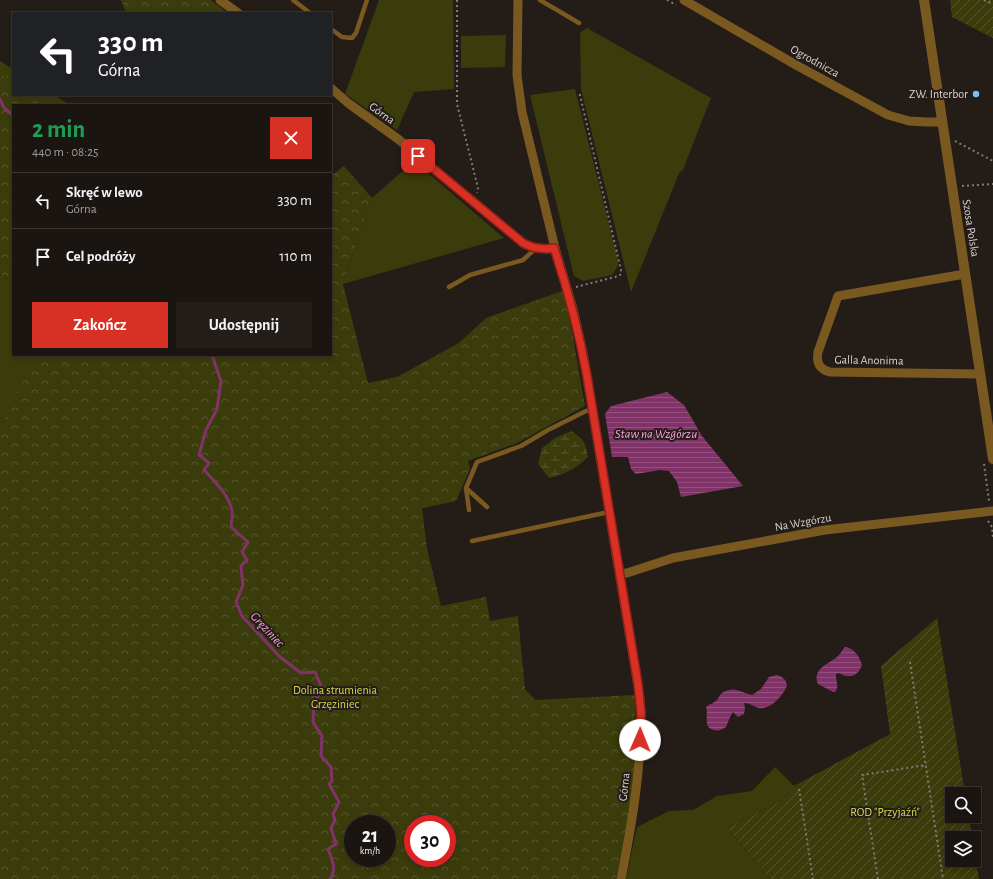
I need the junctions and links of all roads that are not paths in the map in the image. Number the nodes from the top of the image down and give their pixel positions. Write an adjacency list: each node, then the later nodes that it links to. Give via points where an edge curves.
1 (220, 0): 8 (street)
2 (293, 0): 9 (lane)
3 (367, 0): 11 (lane, via 356,34 352,38 342,37)
4 (518, 0): 15 (street, Górna, via 519,93)
5 (540, 0): 10 (lane)
6 (684, 0): 13 (street, Ogrodnicza, via 888,115 910,121)
7 (924, 0): 13 (street, Szosa Polska)
8 (237, 12)
9 (309, 12)
10 (579, 23)
11 (332, 30)
12 (332, 89): 14 (street, Górna, via 398,139 523,243)
13 (942, 122): 16 (street, Szosa Polska)
14 (535, 248): 15 (street, Górna); 17 (lane, via 523,260 470,275)
15 (554, 248): 19 (street, Górna, via 583,353)
16 (965, 274): 18 (street, Szosa Polska); 18 (street, Galla Anonima, via 838,296 817,357 821,368 830,372)
17 (449, 287)
18 (979, 374): 20 (street, Szosa Polska)
19 (592, 410): 21 (lane, via 548,430 521,446 477,462); 25 (street, Górna)
20 (993, 460)
21 (466, 488): 22 (lane); 23 (lane)
22 (487, 507)
23 (469, 510)
24 (993, 511): 27 (street, Na Wzgórzu, via 825,530 673,558)
25 (609, 512): 26 (lane); 27 (street, Górna)
26 (472, 541)
27 (620, 574): 28 (street, Górna, via 641,713 636,796)
28 (621, 879)

